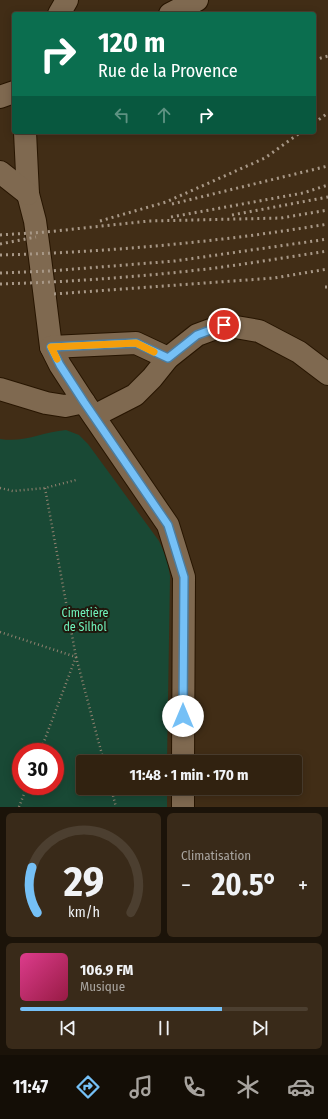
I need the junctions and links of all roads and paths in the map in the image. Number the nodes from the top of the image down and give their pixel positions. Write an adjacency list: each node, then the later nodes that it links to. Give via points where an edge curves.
1 (67, 0): 3 (street)
2 (197, 0): 4 (street)
3 (60, 12)
4 (174, 12)
5 (12, 93): 6 (street)
6 (0, 96)
7 (25, 134): 9 (street)
8 (0, 172): 9 (street)
9 (28, 194): 10 (street, via 35,221)
10 (51, 347): 11 (street, via 136,343); 14 (street)
11 (168, 358): 12 (street, via 197,335 224,325 259,331 299,352); 14 (street, via 134,395)
12 (328, 374)
13 (0, 389): 14 (street, via 46,402)
14 (89, 409): 22 (street, via 168,525 184,577)
15 (76, 480): 17 (path)
16 (0, 488): 17 (path, via 13,491)
17 (45, 488): 19 (path)
18 (0, 632): 19 (path)
19 (76, 657): 20 (path); 21 (path)
20 (43, 743)
21 (102, 755)
22 (183, 755)
23 (24, 795): 26 (path)
24 (113, 795): 27 (path)
25 (183, 795): 28 (street)
26 (19, 807)
27 (116, 807)
28 (183, 807)

